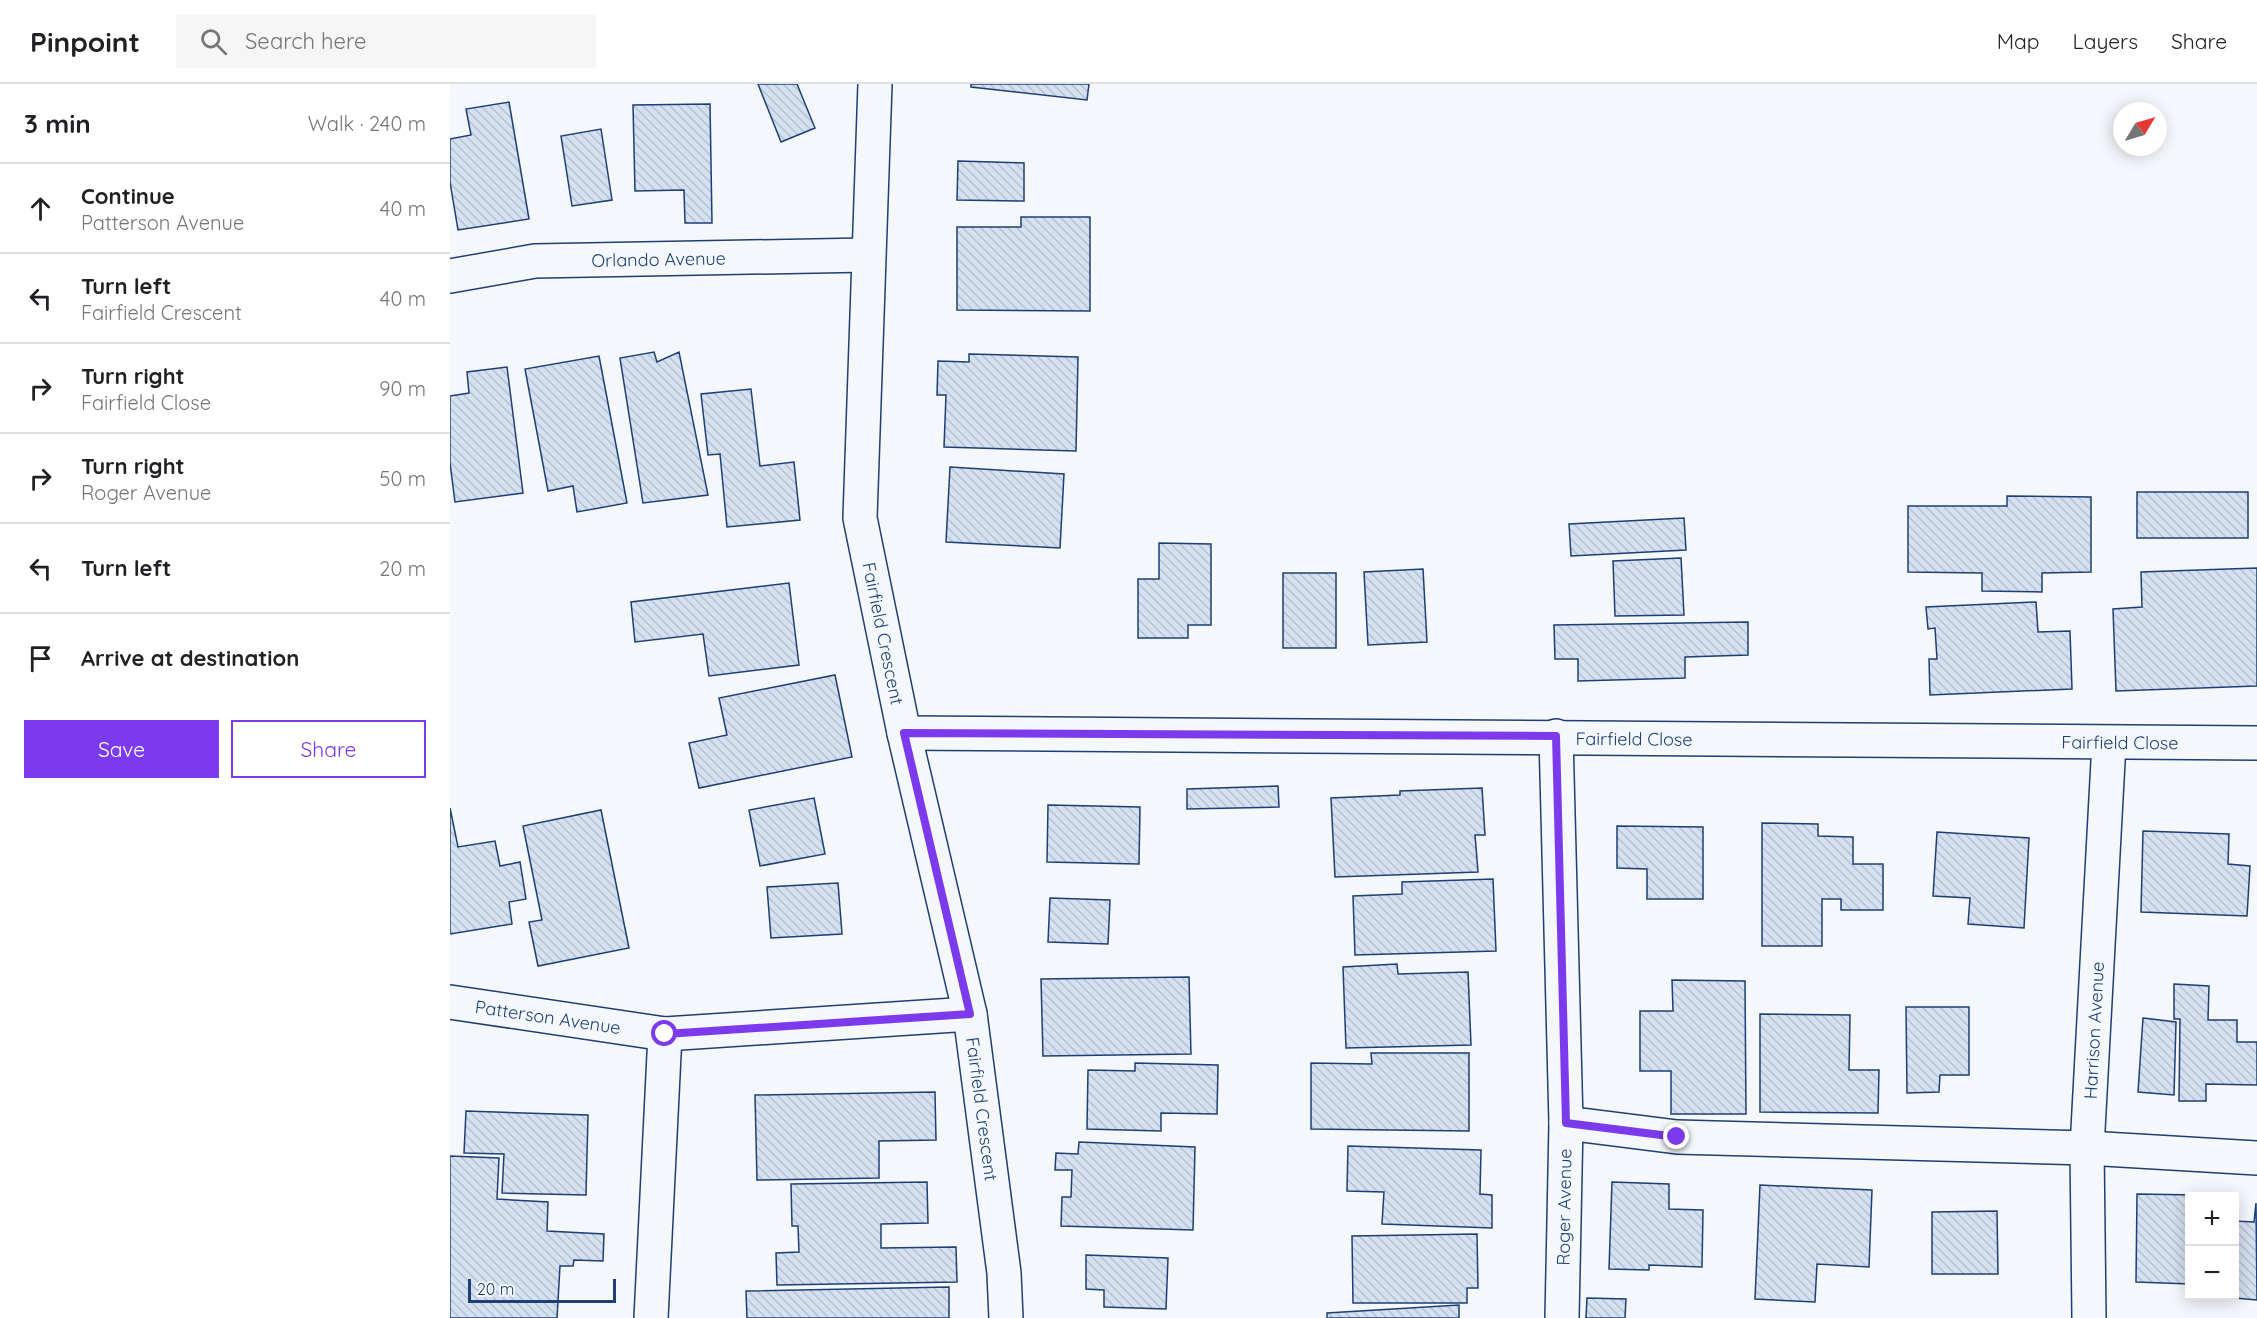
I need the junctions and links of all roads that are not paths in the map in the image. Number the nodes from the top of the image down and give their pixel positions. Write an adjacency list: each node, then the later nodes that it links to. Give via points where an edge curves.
1 (875, 84): 2 (street, Fairfield Crescent)
2 (867, 255): 3 (street, Orlando Avenue, via 535,261); 4 (street, Fairfield Crescent, via 860,518)
3 (450, 276)
4 (904, 733): 5 (street, Fairfield Close); 9 (street, Fairfield Crescent)
5 (1556, 736): 6 (street, Fairfield Close); 11 (street, Roger Avenue)
6 (2109, 743): 7 (street, Fairfield Close); 12 (street, Harrison Avenue)
7 (2257, 743)
8 (450, 1002): 10 (street, Patterson Avenue)
9 (970, 1014): 10 (street, Patterson Avenue); 15 (street, Fairfield Crescent, via 1004,1273)
10 (665, 1034): 14 (street)
11 (1566, 1123): 12 (street, via 1677,1137); 16 (street, Roger Avenue)
12 (2087, 1148): 13 (street); 17 (street, Harrison Avenue)
13 (2257, 1158)
14 (651, 1318)
15 (1006, 1318)
16 (1562, 1318)
17 (2089, 1318)

